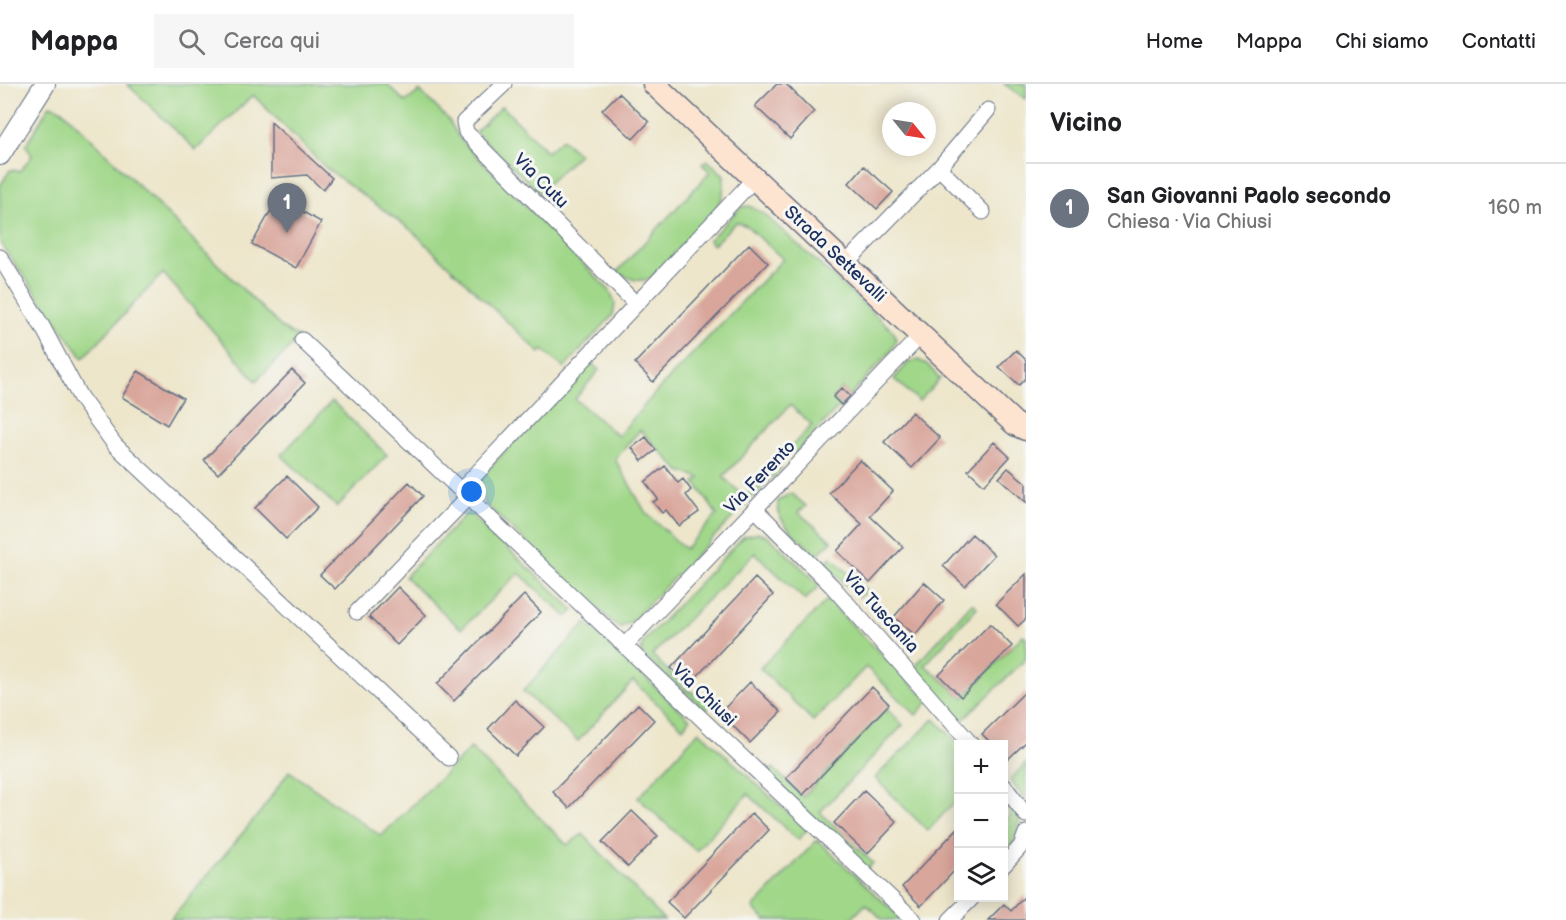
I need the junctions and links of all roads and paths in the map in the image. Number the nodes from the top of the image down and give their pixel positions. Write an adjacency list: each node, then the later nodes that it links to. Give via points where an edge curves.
1 (29, 84): 6 (street)
2 (45, 84): 6 (street)
3 (504, 84): 13 (street, Via Cutu, via 464,122 466,132)
4 (654, 84): 9 (main road, Strada Settevalli)
5 (988, 110): 8 (street)
6 (15, 129): 7 (street)
7 (0, 155)
8 (939, 168): 10 (street); 12 (street)
9 (754, 179): 12 (main road, Strada Settevalli); 13 (street)
10 (983, 212)
11 (0, 257): 22 (street, via 80,397 115,445)
12 (844, 264): 14 (main road, Strada Settevalli)
13 (635, 303): 17 (street)
14 (921, 335): 16 (main road, Strada Settevalli); 18 (street, Via Ferento)
15 (302, 340): 17 (street, Via Chiusi)
16 (1022, 431)
17 (465, 493): 19 (street); 20 (street, Via Chiusi)
18 (756, 510): 20 (street, Via Ferento); 21 (street, Via Tuscania, via 832,586)
19 (357, 612)
20 (625, 645): 28 (street, Via Chiusi)
21 (967, 740)
22 (449, 758)
23 (1008, 791): 24 (street)
24 (1026, 815)
25 (1026, 833): 26 (street)
26 (1008, 861)
27 (967, 902): 29 (street)
28 (914, 920)
29 (950, 920)

